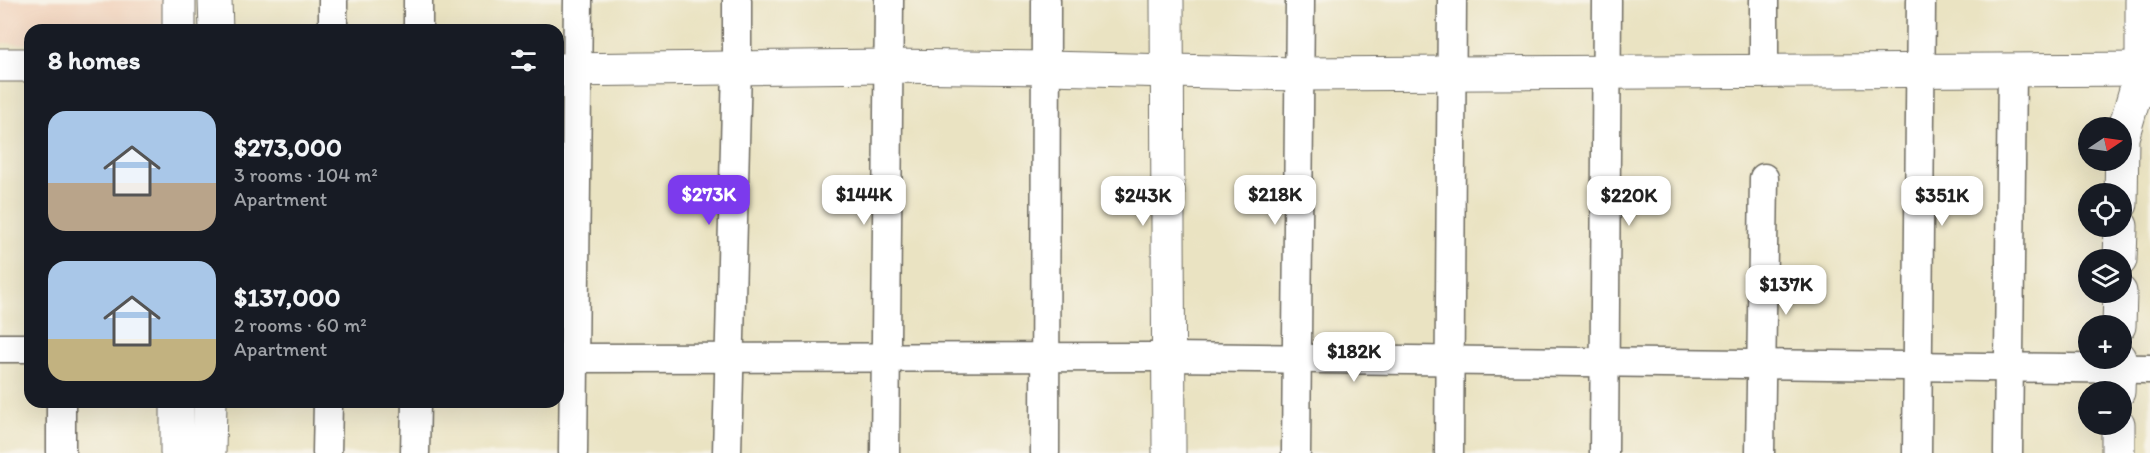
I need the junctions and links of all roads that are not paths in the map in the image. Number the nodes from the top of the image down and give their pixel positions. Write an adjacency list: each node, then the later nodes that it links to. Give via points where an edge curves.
1 (179, 0): 16 (street)
2 (215, 0): 17 (street)
3 (333, 0): 18 (street)
4 (418, 0): 19 (street)
5 (578, 0): 26 (street)
6 (736, 0): 23 (street)
7 (889, 0): 22 (street)
8 (1046, 0): 24 (street)
9 (1167, 0): 27 (street)
10 (1300, 0): 33 (street)
11 (1452, 0): 31 (street)
12 (1607, 0): 32 (street)
13 (1764, 0): 30 (street)
14 (1921, 0): 28 (street)
15 (2142, 0): 25 (street)
16 (179, 24)
17 (216, 24)
18 (333, 24)
19 (418, 24)
20 (0, 65): 21 (street)
21 (24, 65)
22 (888, 66): 23 (street); 24 (street); 42 (street)
23 (737, 67): 26 (street); 41 (street)
24 (1046, 68): 27 (street); 43 (street)
25 (2146, 69): 29 (street); 34 (street); 36 (street, via 2122,138)
26 (568, 70): 40 (street)
27 (1169, 70): 33 (street); 39 (street)
28 (1920, 70): 29 (street); 30 (street); 48 (street)
29 (2012, 70): 49 (street)
30 (1764, 71): 32 (street)
31 (1451, 72): 32 (street); 33 (street); 45 (street)
32 (1606, 72): 46 (street)
33 (1299, 74): 44 (street)
34 (2150, 115)
35 (1764, 178): 47 (street)
36 (2121, 183)
37 (0, 348): 38 (street)
38 (24, 348)
39 (1168, 357): 43 (street); 44 (street); 66 (street)
40 (566, 358): 41 (street); 62 (street)
41 (729, 358): 42 (street); 63 (street)
42 (886, 358): 43 (street); 64 (street)
43 (1045, 358): 65 (street)
44 (1297, 359): 45 (street); 67 (street)
45 (1449, 360): 46 (street); 68 (street)
46 (1604, 362): 47 (street); 69 (street)
47 (1761, 364): 48 (street); 70 (street)
48 (1918, 366): 49 (street); 71 (street)
49 (2009, 368): 50 (street); 72 (street)
50 (2126, 372)
51 (61, 408): 57 (street)
52 (177, 408): 58 (street)
53 (210, 408): 59 (street)
54 (328, 408): 60 (street)
55 (416, 408): 61 (street)
56 (2118, 435): 73 (street)
57 (61, 453)
58 (177, 453)
59 (209, 453)
60 (327, 453)
61 (415, 453)
62 (573, 453)
63 (727, 453)
64 (885, 453)
65 (1045, 453)
66 (1169, 453)
67 (1296, 453)
68 (1449, 453)
69 (1604, 453)
70 (1760, 453)
71 (1917, 453)
72 (2008, 453)
73 (2118, 453)

